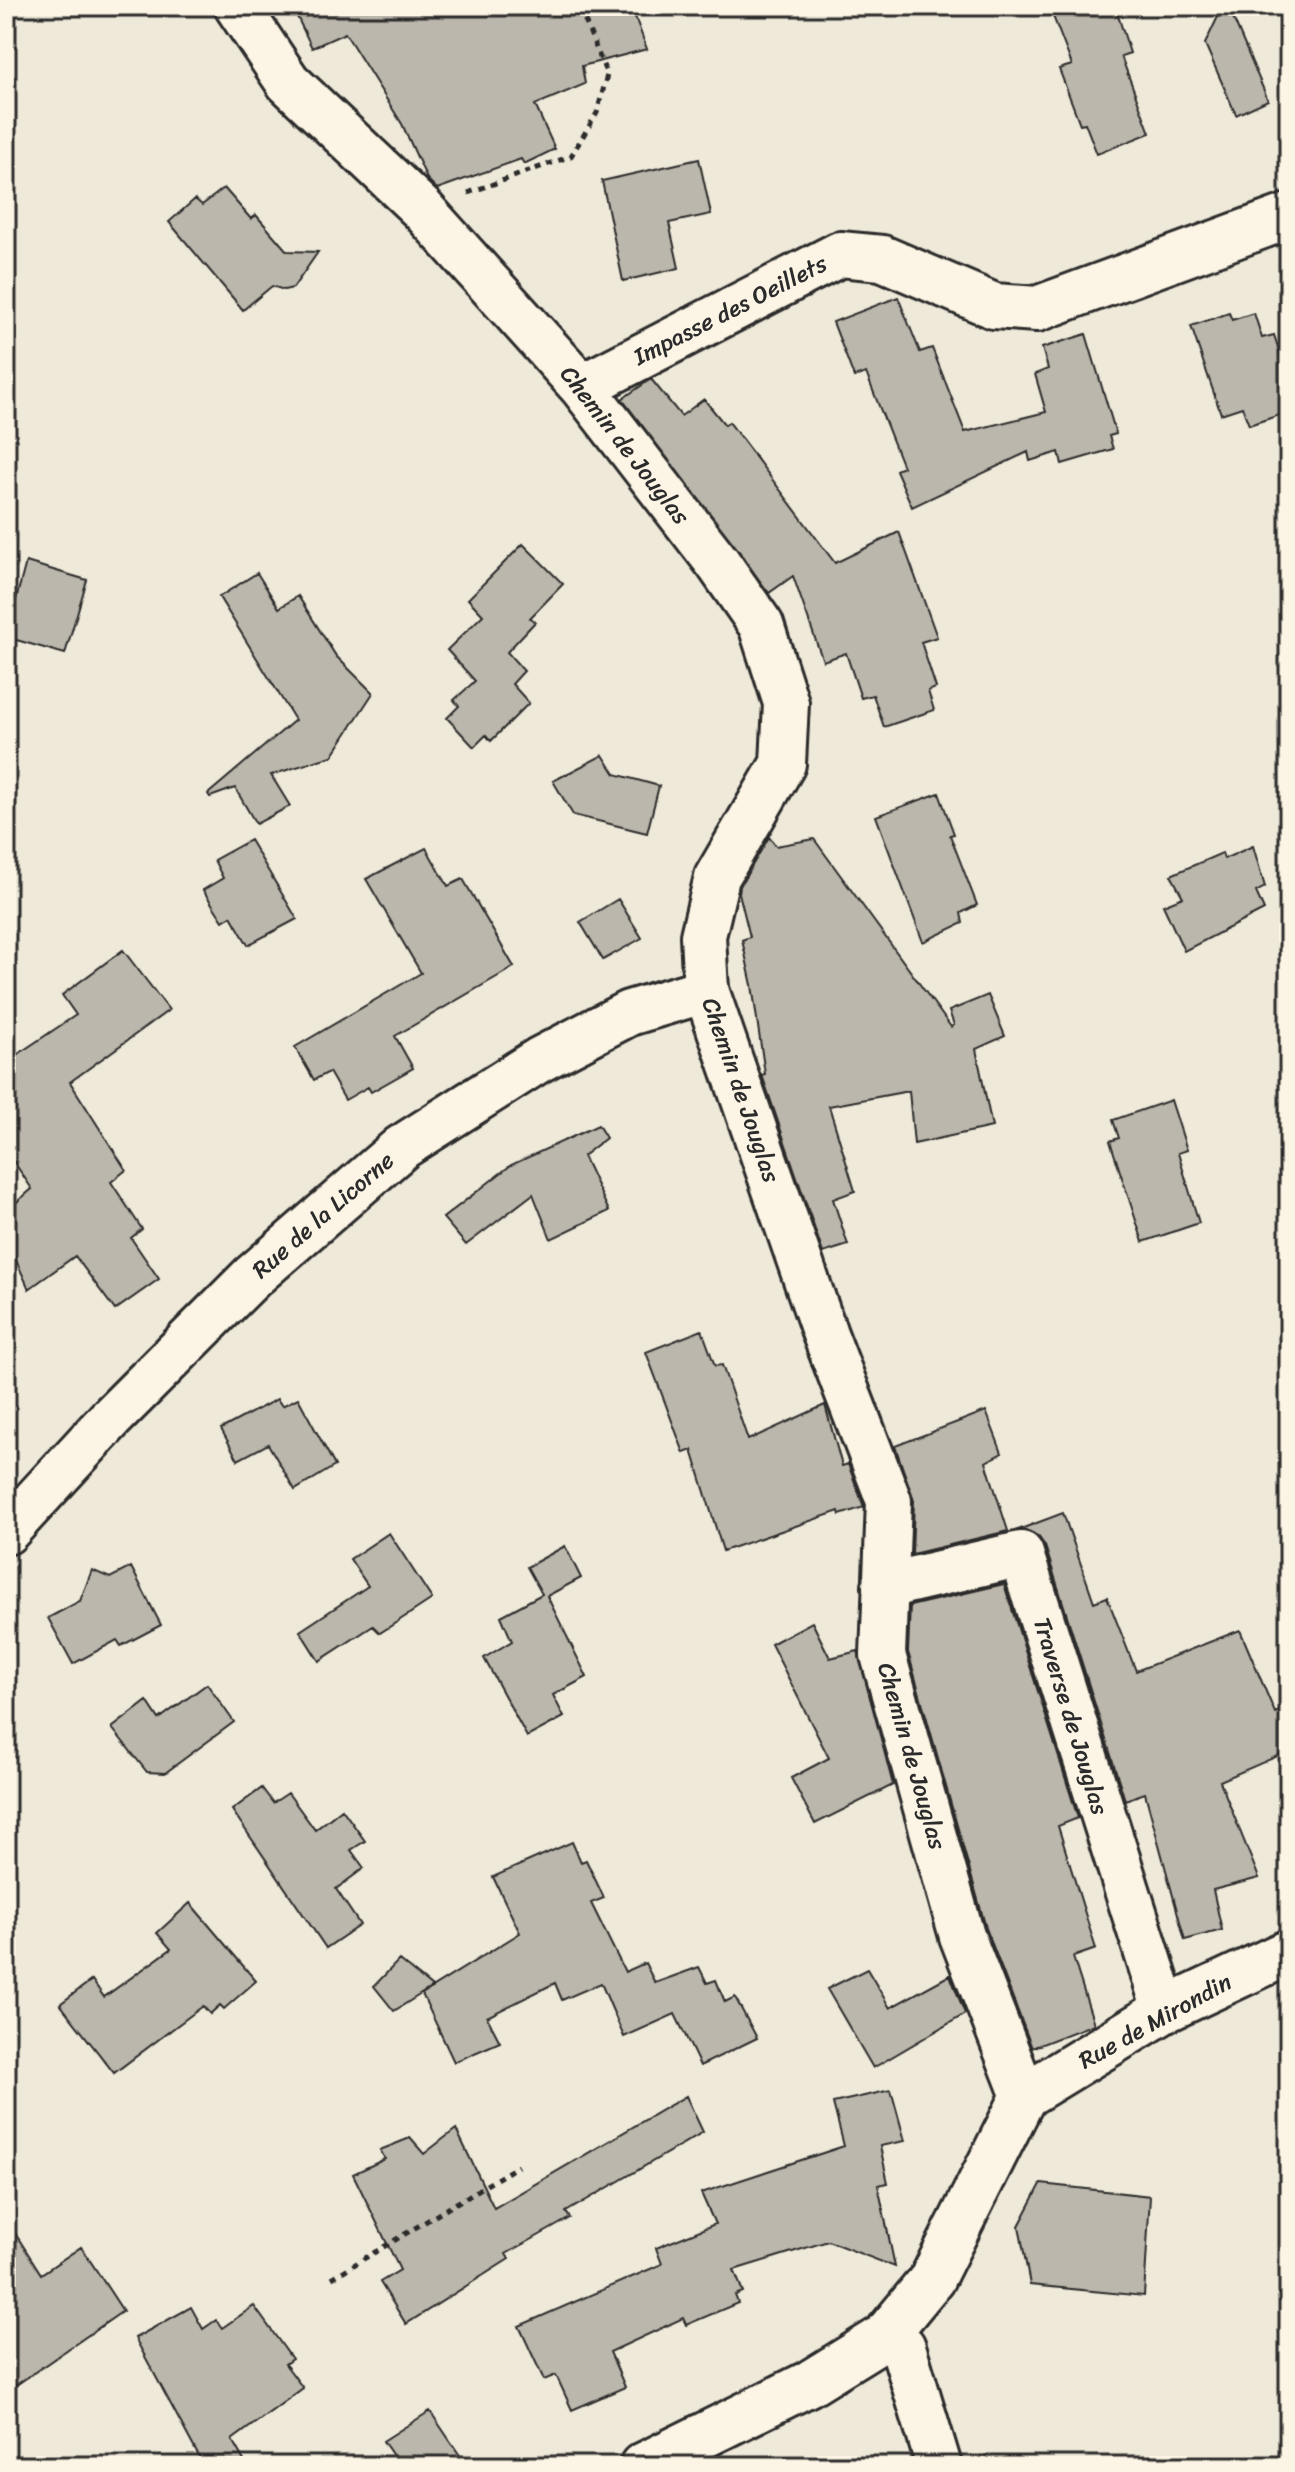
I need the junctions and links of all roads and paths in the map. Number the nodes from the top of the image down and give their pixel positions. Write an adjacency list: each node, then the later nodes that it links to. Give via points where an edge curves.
1 (237, 6): 3 (street, Chemin de Jouglas, via 288,82)
2 (579, 6): 3 (path, via 607,75 597,113 571,156)
3 (422, 209): 5 (street, Chemin de Jouglas)
4 (1289, 216): 5 (street, Impasse des Oeillets, via 1037,309 994,306 882,258 840,254)
5 (582, 387): 6 (street, Chemin de Jouglas, via 761,625 786,703 783,764 717,877 703,936)
6 (706, 990): 7 (street, Rue de la Licorne, via 629,1013 539,1060 402,1147 252,1277); 8 (street, Chemin de Jouglas, via 889,1501)
7 (6, 1532)
8 (885, 1586): 10 (street, Traverse de Jouglas, via 1021,1554); 11 (street, Chemin de Jouglas, via 883,1655 962,1936)
9 (1289, 1952): 10 (street, Rue de Mirondin)
10 (1165, 2010): 11 (street, Rue de Mirondin)
11 (1024, 2096): 14 (street, via 932,2279)
12 (518, 2166): 13 (path)
13 (332, 2278)
14 (884, 2337): 15 (street, via 808,2384); 16 (street, via 903,2347)
15 (642, 2466)
16 (939, 2466)

